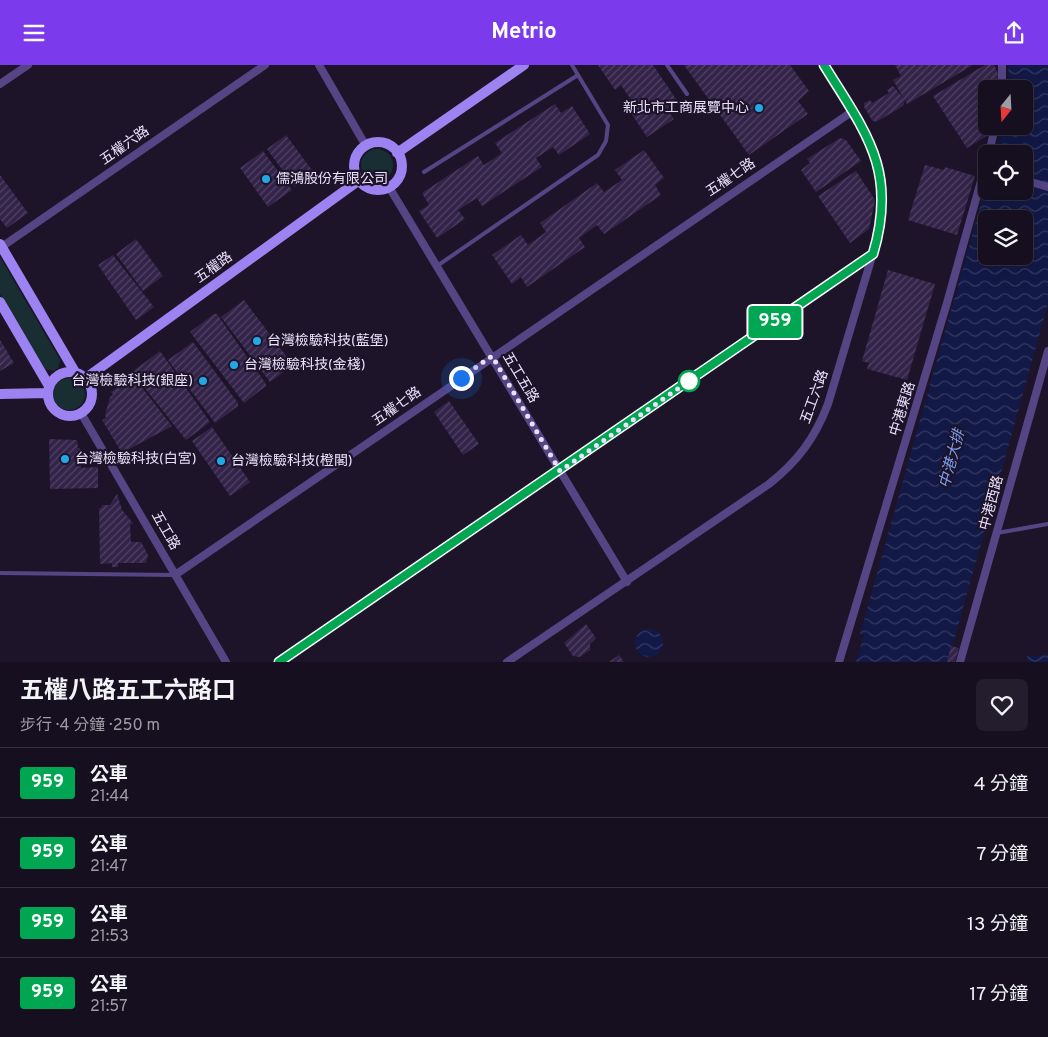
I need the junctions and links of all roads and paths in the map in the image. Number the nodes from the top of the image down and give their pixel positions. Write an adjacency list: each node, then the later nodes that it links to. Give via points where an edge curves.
1 (28, 65): 11 (street)
2 (265, 65): 22 (street, 五權六路)
3 (319, 65): 14 (street)
4 (524, 65): 15 (street)
5 (572, 65): 9 (lane)
6 (667, 65): 12 (lane)
7 (824, 65): 13 (street, 五工六路)
8 (1002, 65): 10 (street)
9 (578, 75): 16 (lane); 24 (lane, via 608,125 606,141 598,155)
10 (1002, 80)
11 (0, 84)
12 (687, 94)
13 (853, 111): 23 (street, 五工六路, via 873,149 883,191); 27 (street, 五權七路)
14 (366, 145): 15 (street, via 386,144); 17 (street, via 354,161)
15 (397, 153): 19 (street, via 401,172)
16 (424, 171)
17 (358, 181): 19 (street, via 369,188); 29 (street, 五權路)
18 (1033, 183): 20 (street)
19 (389, 187): 24 (street, 五工五路)
20 (1048, 187)
21 (978, 195): 42 (street, 中港東路)
22 (1, 246): 28 (street)
23 (873, 254): 33 (street); 38 (street, 五工六路, via 828,404 806,449 769,484)
24 (437, 266): 27 (street, 五工五路)
25 (0, 302): 30 (street)
26 (1048, 351): 35 (street, 中港西路)
27 (492, 356): 33 (street, 五工五路); 37 (street, 五權七路)
28 (75, 372): 29 (street); 30 (street, via 62,373)
29 (86, 378): 32 (street, via 92,388 92,400)
30 (48, 389): 31 (street); 32 (street, via 50,404 58,413 70,416)
31 (0, 394)
32 (81, 413): 37 (street, 五工路)
33 (560, 471): 38 (street, 五工五路); 40 (street)
34 (1048, 524): 35 (lane)
35 (997, 533): 43 (street, 中港西路)
36 (0, 573): 37 (lane)
37 (175, 575): 39 (street, 五工路)
38 (626, 582): 41 (street, 五工六路)
39 (226, 662)
40 (279, 662)
41 (507, 662)
42 (839, 662)
43 (960, 662)

